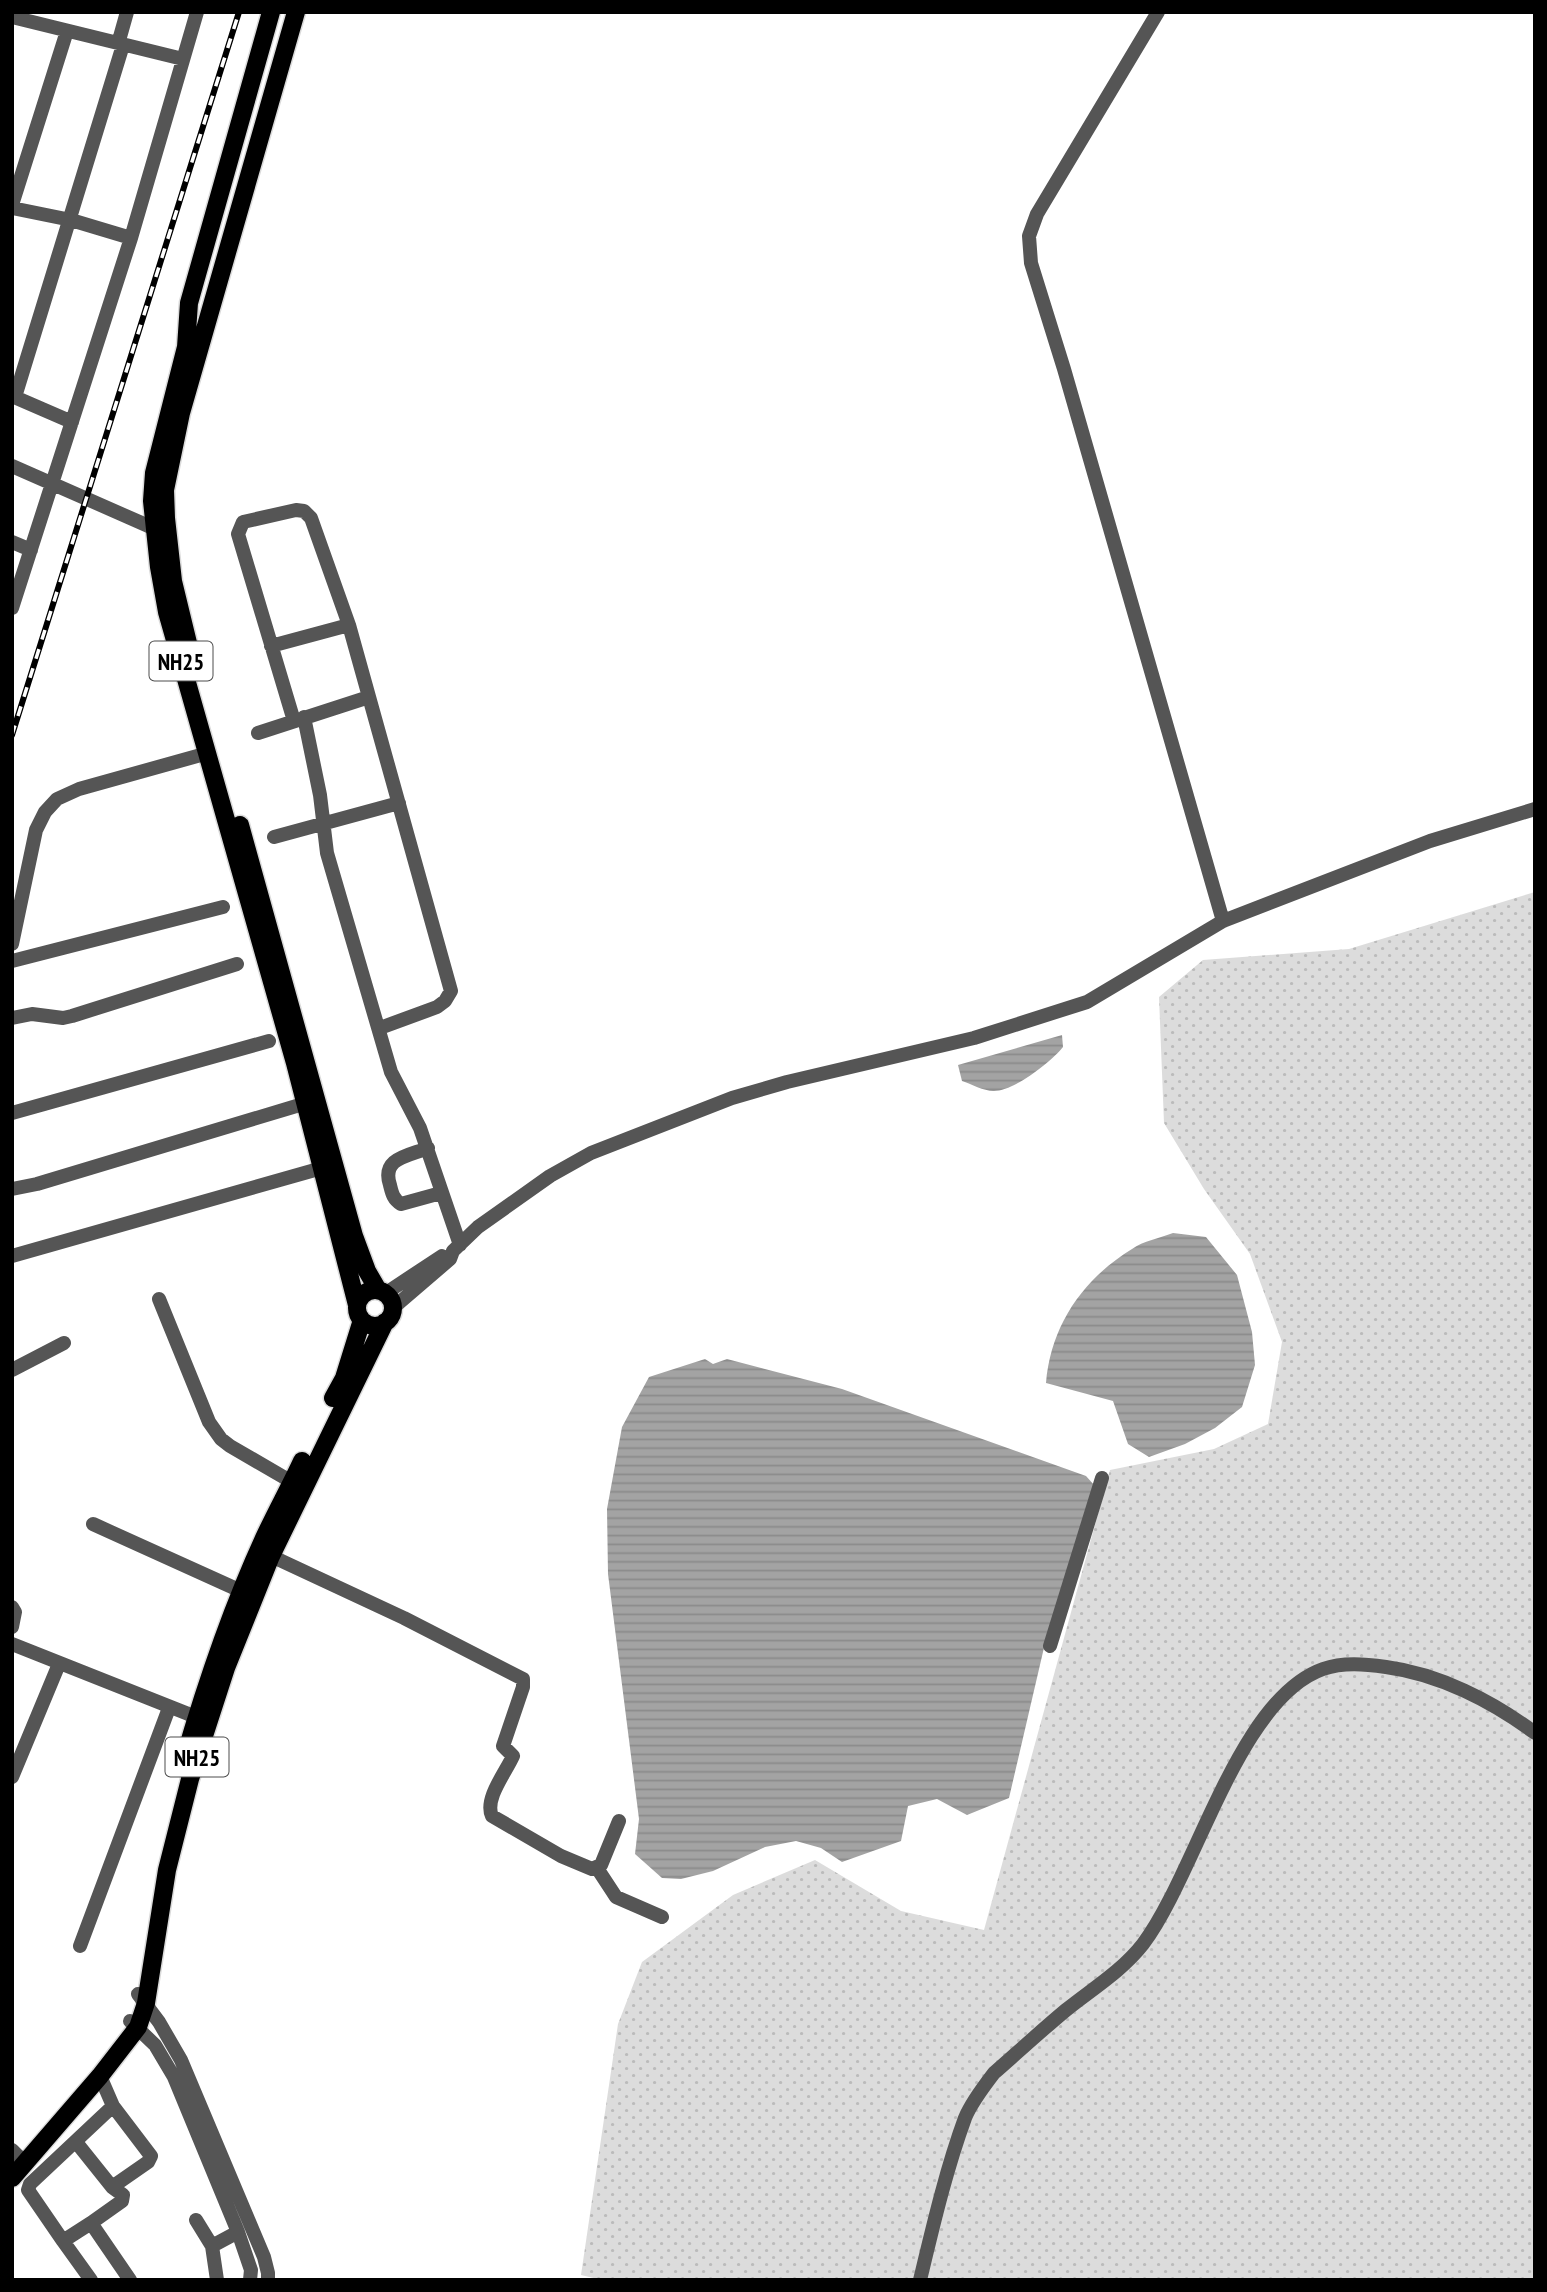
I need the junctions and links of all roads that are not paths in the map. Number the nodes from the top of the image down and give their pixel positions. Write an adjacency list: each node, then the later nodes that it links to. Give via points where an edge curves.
1 (127, 12): 11 (street)
2 (197, 12): 12 (street)
3 (206, 12): 15 (street)
4 (271, 12): 16 (main road, NH25, via 195,278)
5 (279, 12): 16 (street, via 196,306)
6 (295, 12): 21 (main road, NH25, via 172,454)
7 (1158, 12): 36 (street, via 1037,214 1029,236 1031,263)
8 (47, 19): 9 (street); 10 (street)
9 (14, 23)
10 (66, 31): 11 (street); 13 (street)
11 (120, 45): 12 (street); 14 (street)
12 (183, 59): 15 (street)
13 (12, 206): 14 (street)
14 (71, 220): 15 (street); 17 (street)
15 (134, 241): 18 (street)
16 (188, 320): 21 (main road, NH25, via 186,347 154,473 152,501)
17 (13, 397): 18 (street)
18 (72, 422): 20 (street)
19 (12, 467): 20 (street)
20 (52, 483): 21 (street); 23 (street)
21 (160, 529): 30 (main road, NH25, via 167,612); 43 (main road, NH25)
22 (12, 542): 23 (street)
23 (31, 550): 24 (street)
24 (12, 608)
25 (349, 625): 26 (street); 26 (street, via 312,518 296,510 243,522 238,534); 27 (street)
26 (271, 646): 28 (street)
27 (369, 697): 28 (street); 31 (street)
28 (299, 719): 29 (street); 33 (street, via 320,795)
29 (258, 733)
30 (208, 754): 37 (street, via 57,799 36,830); 43 (main road, NH25)
31 (399, 803): 33 (street); 41 (street, via 451,991 437,1007)
32 (1535, 809): 36 (street, via 1430,841)
33 (323, 824): 34 (street); 41 (street, via 327,853)
34 (274, 837)
35 (223, 907): 38 (street)
36 (1223, 921): 49 (street, via 1087,1002 974,1038 732,1098 591,1153 478,1227)
37 (12, 944)
38 (12, 961)
39 (237, 964): 40 (street, via 72,1016)
40 (12, 1018)
41 (380, 1028): 45 (street, via 391,1072)
42 (269, 1041): 44 (street)
43 (312, 1101): 46 (main road, NH25); 47 (street); 52 (main road, NH25, via 359,1253)
44 (12, 1113)
45 (428, 1148): 48 (street); 48 (street, via 393,1162 387,1177 401,1204)
46 (322, 1168): 50 (street); 53 (main road, NH25)
47 (12, 1189)
48 (441, 1193): 49 (street)
49 (457, 1248): 52 (street)
50 (12, 1256)
51 (159, 1299): 57 (street, via 220,1439)
52 (386, 1303): 53 (main road, via 369,1291 361,1296); 53 (main road, via 377,1325 369,1324); 59 (main road, NH25)
53 (360, 1312): 57 (main road, NH25, via 344,1378)
54 (64, 1343): 55 (street)
55 (12, 1370)
56 (1102, 1478): 64 (street)
57 (292, 1482): 60 (main road, NH25)
58 (93, 1524): 60 (street)
59 (271, 1556): 71 (street, via 523,1679 503,1746 513,1756 489,1811 562,1856); 74 (main road, NH25, via 226,1668 190,1779)
60 (241, 1591): 67 (main road, NH25)
61 (12, 1607): 62 (street)
62 (12, 1627)
63 (12, 1644): 65 (street)
64 (1050, 1646)
65 (60, 1664): 66 (street); 69 (street)
66 (169, 1707): 67 (street); 73 (street)
67 (196, 1717): 74 (main road, NH25, via 158,1856)
68 (1535, 1733): 92 (street, via 1482,1699 1395,1668 1345,1664 1323,1668 1290,1688 1271,1709 1230,1775 1171,1898 1143,1944 987,2081 965,2118)
69 (12, 1777)
70 (619, 1821): 71 (street)
71 (597, 1868): 72 (street, via 616,1897)
72 (663, 1917)
73 (80, 1946)
74 (142, 1999): 75 (main road, NH25); 91 (street, via 181,2060 264,2257)
75 (134, 2024): 76 (main road, NH25); 79 (main road, NH25); 84 (street, via 160,2052 174,2077)
76 (100, 2076): 77 (street); 79 (main road, NH25)
77 (113, 2106): 78 (street); 81 (street, via 151,2156)
78 (76, 2142): 81 (street); 85 (street, via 28,2190)
79 (17, 2158): 80 (main road, NH25)
80 (12, 2178)
81 (112, 2187): 83 (street, via 123,2195 122,2201)
82 (196, 2220): 86 (street)
83 (91, 2223): 85 (street); 88 (street)
84 (238, 2232): 86 (street); 90 (street)
85 (63, 2241): 87 (street)
86 (212, 2246): 89 (street)
87 (90, 2280)
88 (130, 2280)
89 (217, 2280)
90 (250, 2280)
91 (268, 2280)
92 (920, 2280)

